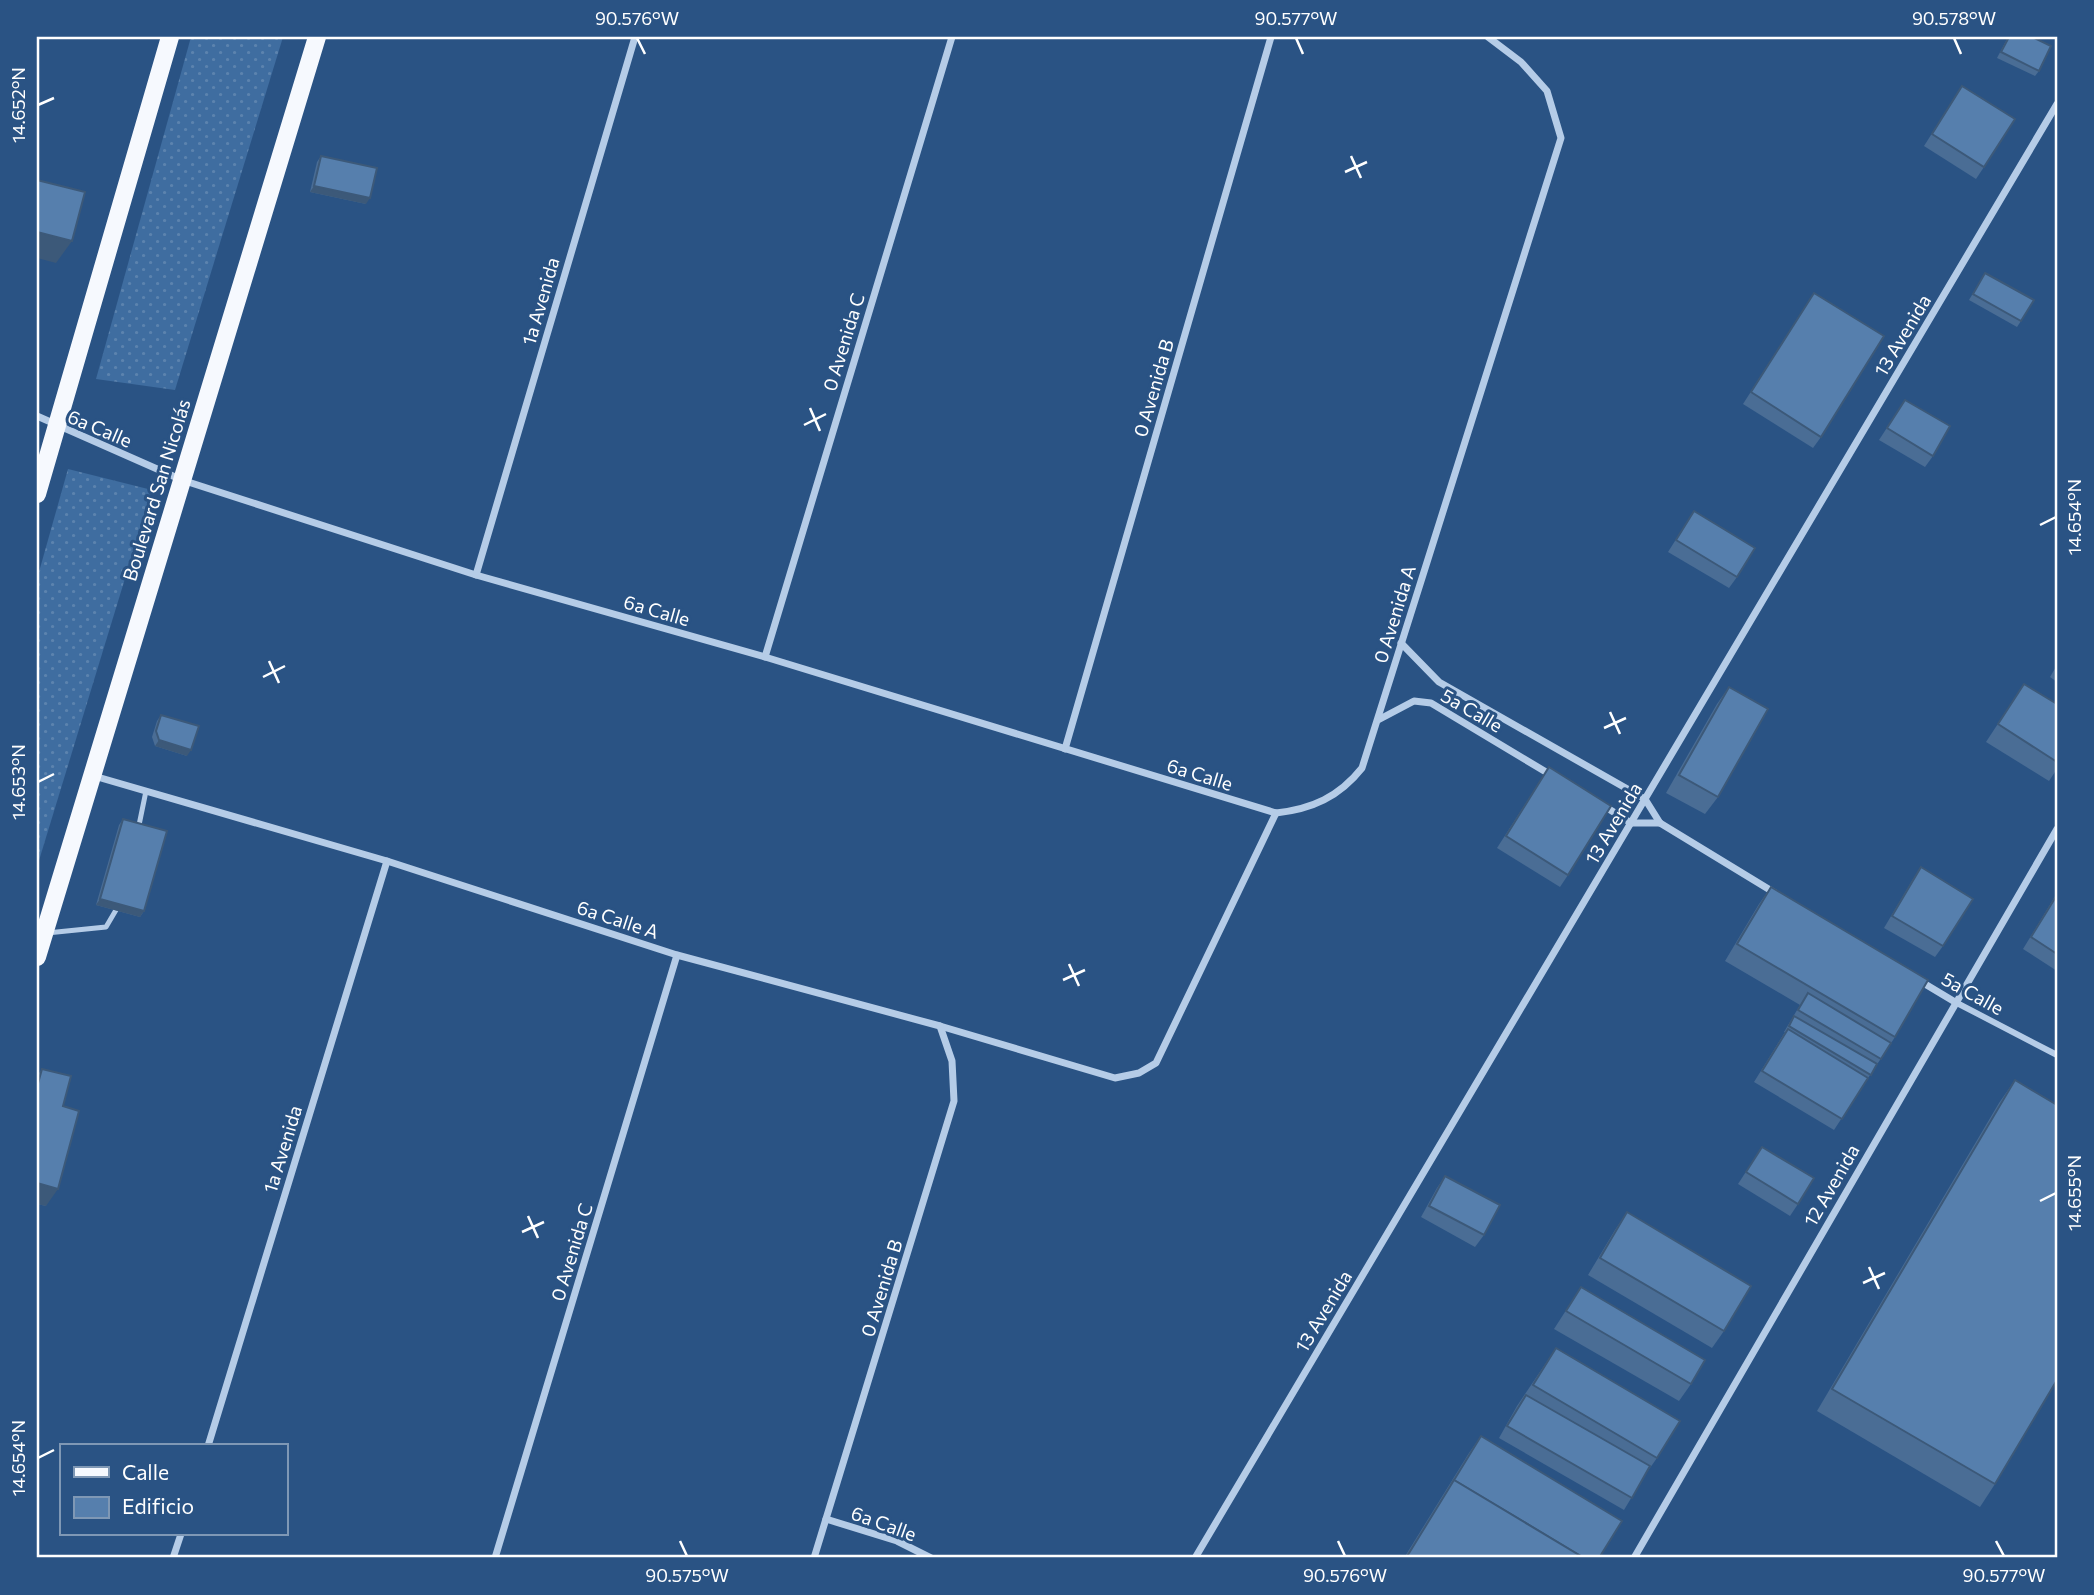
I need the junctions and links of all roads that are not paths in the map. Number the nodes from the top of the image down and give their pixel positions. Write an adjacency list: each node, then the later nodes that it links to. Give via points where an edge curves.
1 (170, 37): 9 (main road)
2 (317, 37): 10 (main road, Boulevard San Nicolás)
3 (635, 37): 12 (street, 1a Avenida)
4 (952, 37): 14 (street, 0 Avenida C)
5 (1271, 37): 16 (street, 0 Avenida B)
6 (1488, 37): 13 (street, 0 Avenida A, via 1521,62 1547,91 1562,138)
7 (2057, 104): 20 (street, 13 Avenida)
8 (37, 416): 9 (street, 6a Calle)
9 (57, 427): 10 (street, 6a Calle); 11 (main road)
10 (182, 480): 12 (street, 6a Calle); 17 (main road, Boulevard San Nicolás)
11 (37, 494)
12 (476, 575): 14 (street, 6a Calle)
13 (1401, 643): 15 (street, 0 Avenida A); 20 (street, 5a Calle, via 1439,682)
14 (765, 657): 16 (street, 6a Calle)
15 (1378, 720): 18 (street, 5a Calle, via 1414,701 1431,703); 22 (street, 0 Avenida A, via 1362,768 1347,787 1301,810)
16 (1065, 749): 22 (street, 6a Calle)
17 (90, 775): 19 (street, 6a Calle A); 30 (main road, Boulevard San Nicolás)
18 (1560, 780)
19 (146, 791): 26 (lane); 27 (street, 6a Calle A)
20 (1645, 799): 23 (street, 13 Avenida); 24 (street, 5a Calle)
21 (1596, 802): 23 (street)
22 (1276, 813): 35 (street, 6a Calle A, via 1156,1063 1139,1073 1115,1078)
23 (1631, 823): 24 (street); 44 (street, 13 Avenida)
24 (1660, 823): 28 (street, 5a Calle)
25 (2057, 829): 34 (street, 12 Avenida)
26 (138, 830)
27 (387, 861): 31 (street, 6a Calle A); 37 (street, 1a Avenida)
28 (1778, 895)
29 (116, 910): 30 (lane, via 106,927)
30 (44, 933): 32 (main road, Boulevard San Nicolás)
31 (677, 954): 35 (street, 6a Calle A); 41 (street, 0 Avenida C)
32 (37, 957)
33 (1907, 974): 34 (street, 5a Calle)
34 (1955, 1002): 36 (street, 5a Calle); 45 (street, 12 Avenida)
35 (940, 1026): 38 (street, 0 Avenida B, via 952,1061 954,1101)
36 (2057, 1055)
37 (209, 1444)
38 (826, 1519): 42 (street, 0 Avenida B); 43 (street, 6a Calle, via 897,1541)
39 (180, 1536): 40 (street)
40 (173, 1558)
41 (495, 1558)
42 (814, 1558)
43 (930, 1558)
44 (1195, 1558)
45 (1634, 1558)

